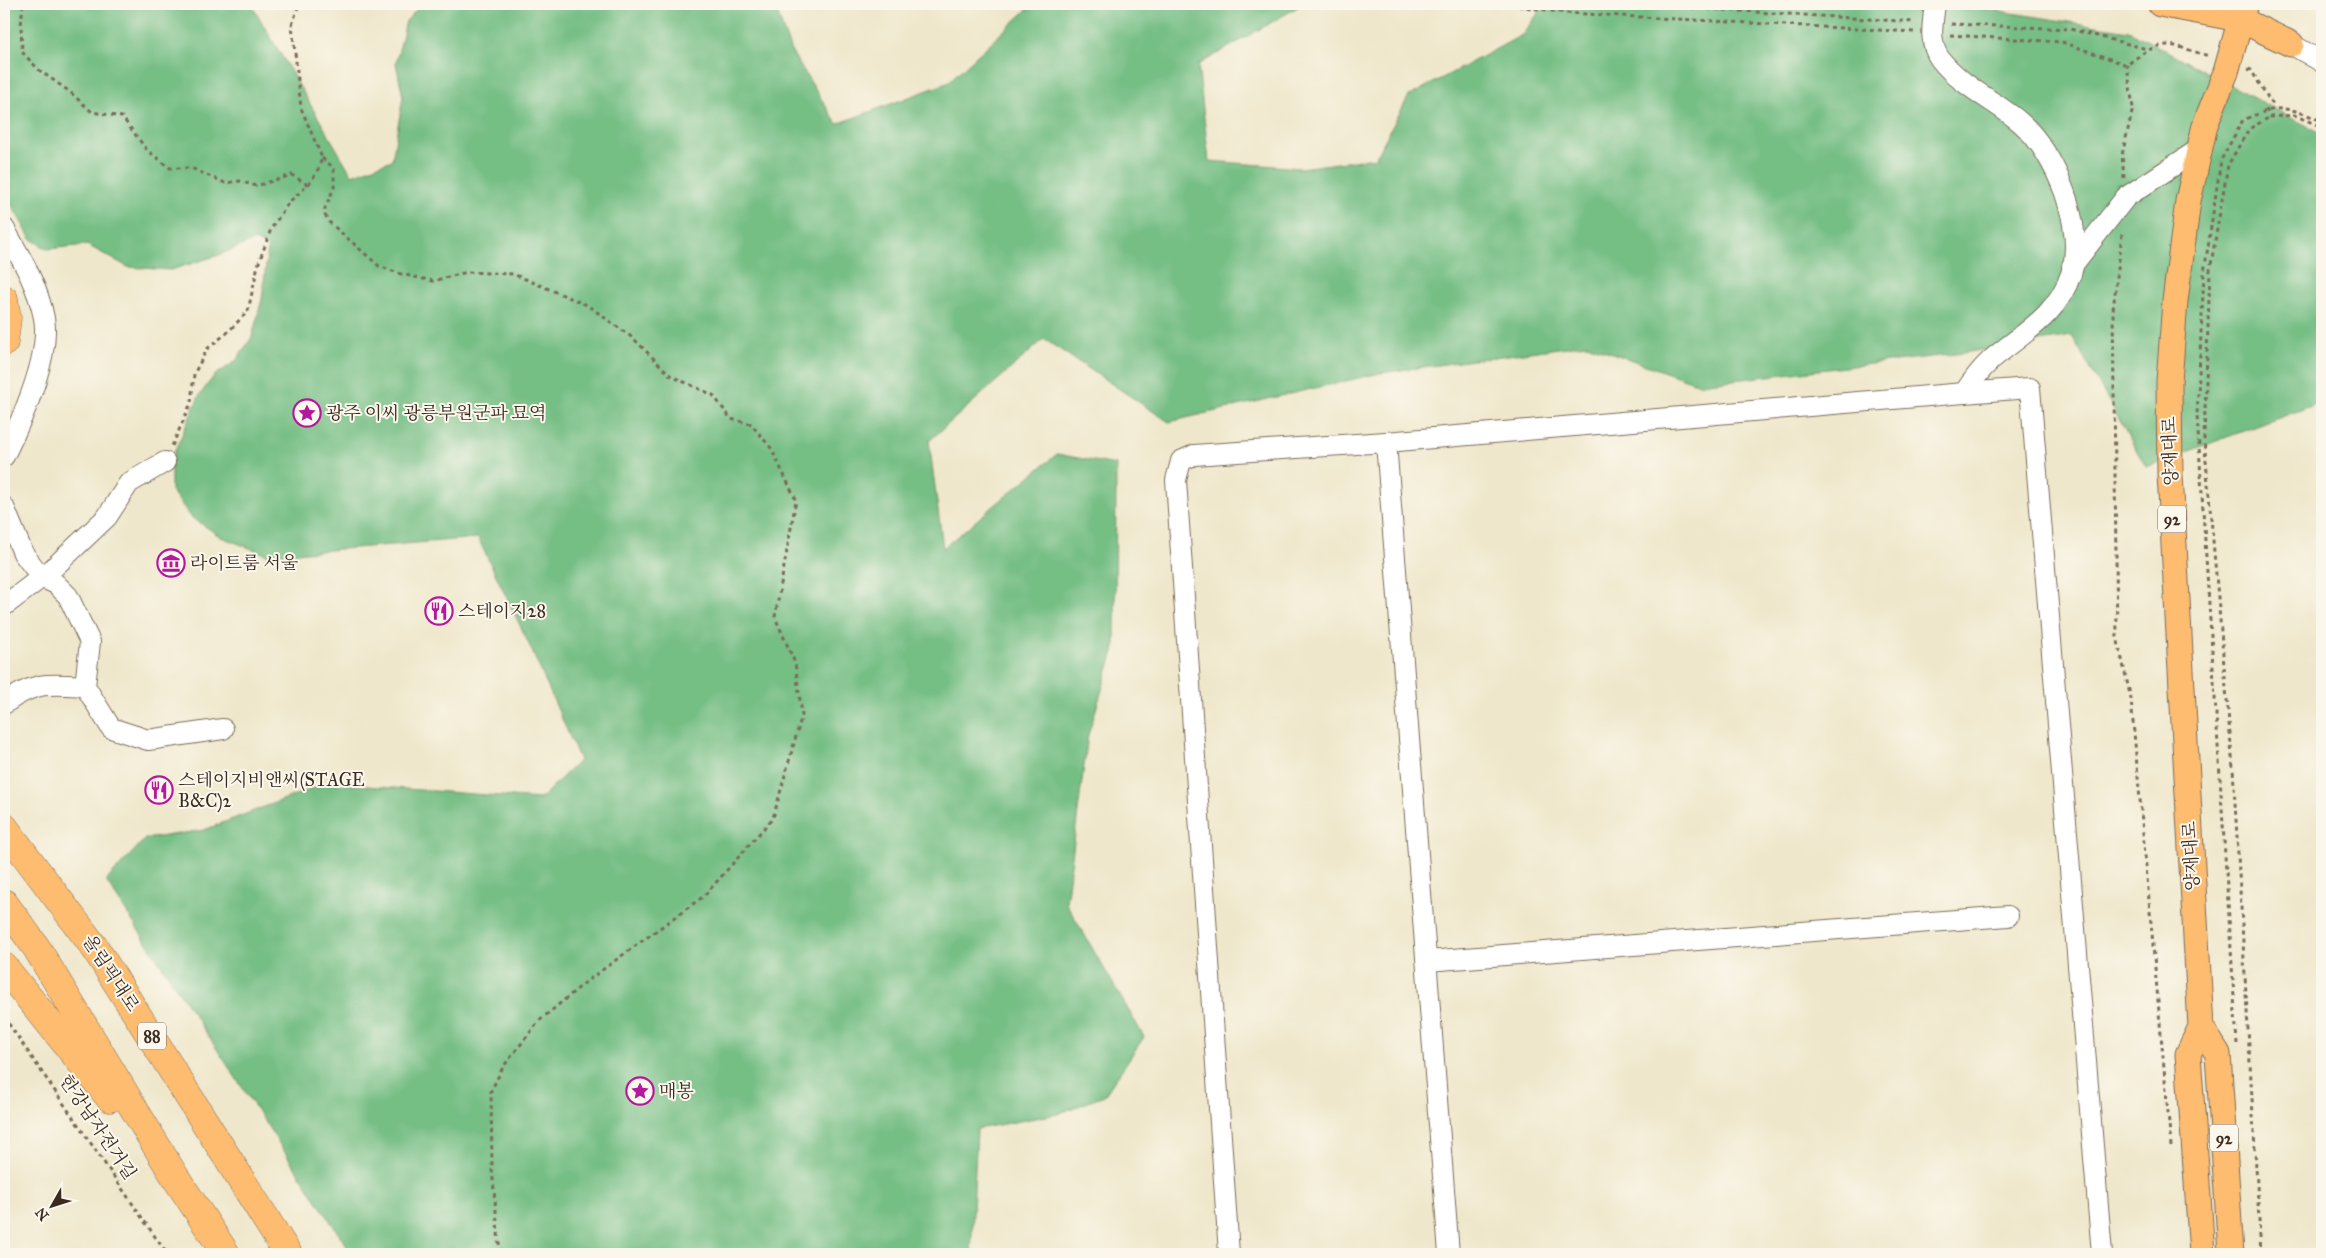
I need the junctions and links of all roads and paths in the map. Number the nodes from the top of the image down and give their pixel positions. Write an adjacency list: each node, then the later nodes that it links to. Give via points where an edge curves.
1 (23, 4): 17 (path, via 20,26 22,52 39,70 92,112 122,117 147,150 170,168 191,168 225,183 240,181 256,186 292,175)
2 (299, 4): 16 (path, via 292,25 301,108)
3 (1503, 4): 7 (path, via 1567,12)
4 (1628, 4): 7 (path)
5 (2160, 4): 6 (main road)
6 (2242, 11): 8 (main road); 15 (main road, 양재대로 / 92, via 2226,72)
7 (1933, 20): 10 (path, via 2062,42); 10 (path, via 2070,29 2147,50); 20 (street, via 1936,49 1945,63 1973,89 2021,123 2042,147 2060,180 2072,219)
8 (2292, 44): 9 (street)
9 (2322, 62)
10 (2127, 65): 18 (path, via 2133,108 2122,155)
11 (2266, 110): 12 (path); 13 (path, via 2276,107 2295,110); 40 (path, via 2243,120 2220,160 2204,273 2197,415)
12 (2270, 117): 14 (path, via 2294,115); 52 (path, via 2249,129 2228,165 2210,270 2204,438 2233,768)
13 (2322, 121)
14 (2322, 127)
15 (2199, 149): 18 (street); 39 (main road, 양재대로 / 92, via 2188,201 2175,300 2168,424)
16 (322, 158): 17 (path); 46 (path, via 334,168 336,181 325,215 379,266 433,280 467,272 513,274 588,305 633,338 671,376 713,395 731,419 751,424 771,448 796,500 775,617 795,664 802,715 773,818 704,896 586,981 539,1021 503,1068 491,1091 492,1169 498,1243)
17 (308, 185): 26 (path, via 289,202 271,228 258,265 248,311 207,349 194,374 191,403)
18 (2126, 197): 20 (street); 41 (path, via 2113,310 2117,637 2131,698)
19 (4, 228): 25 (street, via 37,294 44,320 43,346 34,385)
20 (2072, 266): 23 (street, via 2055,306 2032,329 1992,358)
21 (4, 299): 22 (highway, via 7,318)
22 (4, 342)
23 (1964, 394): 24 (street); 49 (street, via 2030,388)
24 (1386, 442): 36 (street); 47 (street, via 1194,455 1181,461 1176,480)
25 (4, 456)
26 (165, 462): 28 (street, via 129,483 107,517)
27 (4, 507): 28 (street, via 23,553)
28 (41, 577): 29 (street); 30 (street, via 56,584 68,596 90,642)
29 (4, 606)
30 (85, 686): 31 (street, via 44,684 26,689); 32 (street, via 111,728 148,740)
31 (4, 704)
32 (223, 729)
33 (4, 827): 45 (highway, 올림픽대로 / 88, via 91,941)
34 (4, 902): 42 (highway, via 36,947)
35 (2008, 916): 36 (street)
36 (1427, 962): 48 (street)
37 (4, 967): 42 (highway)
38 (4, 1016): 43 (path, 한강남자전거길)
39 (2201, 1027): 50 (main road, 양재대로 / 92, via 2188,1054); 51 (main road, 양재대로 / 92, via 2218,1054)
40 (2237, 1046)
41 (2172, 1155)
42 (174, 1175): 44 (highway)
43 (168, 1254)
44 (226, 1254)
45 (288, 1254)
46 (502, 1254)
47 (1229, 1254)
48 (1449, 1254)
49 (2102, 1254)
50 (2202, 1254)
51 (2231, 1254)
52 (2261, 1254)

